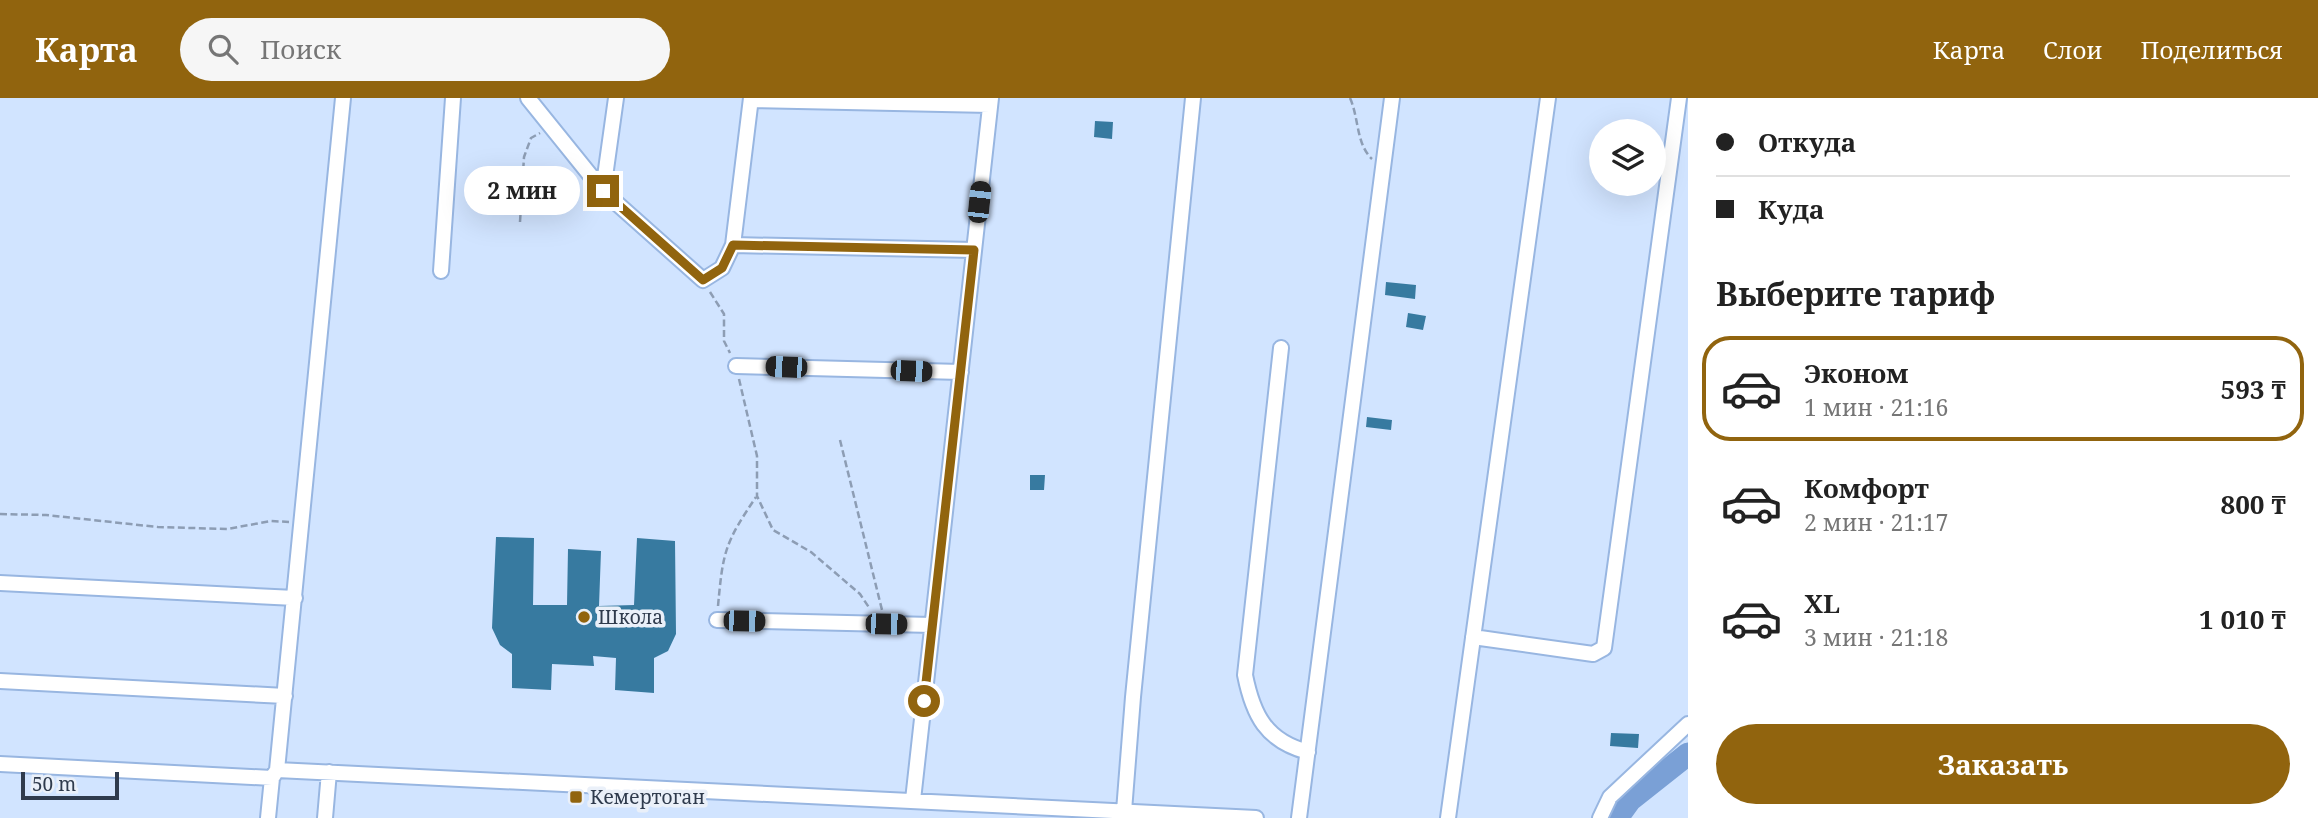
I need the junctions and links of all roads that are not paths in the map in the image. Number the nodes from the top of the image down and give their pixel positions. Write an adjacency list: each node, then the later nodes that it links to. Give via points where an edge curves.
1 (343, 98): 19 (street)
2 (453, 98): 14 (street)
3 (528, 98): 11 (street)
4 (616, 98): 11 (street)
5 (1193, 98): 31 (street)
6 (1392, 98): 26 (street)
7 (1548, 98): 22 (street)
8 (1679, 98): 22 (street, via 1604,648 1593,654)
9 (751, 99): 10 (street); 12 (street)
10 (991, 102): 13 (street)
11 (603, 191): 12 (street, via 703,280 722,268)
12 (733, 245): 13 (street)
13 (974, 250): 17 (street)
14 (441, 271)
15 (1281, 348): 26 (street, via 1245,675 1267,730 1285,746)
16 (736, 366): 17 (street)
17 (961, 372): 21 (street)
18 (0, 583): 19 (street)
19 (295, 598): 24 (street)
20 (716, 620): 21 (street)
21 (932, 625): 30 (street)
22 (1474, 637): 36 (street)
23 (0, 681): 24 (street)
24 (285, 696): 29 (street)
25 (1688, 724): 37 (street, via 1610,797)
26 (1308, 752): 35 (street)
27 (0, 764): 29 (street)
28 (329, 772): 29 (street); 30 (street); 33 (street)
29 (274, 774): 32 (street)
30 (913, 800): 31 (street)
31 (1124, 811): 34 (street)
32 (268, 818)
33 (326, 818)
34 (1256, 818)
35 (1299, 818)
36 (1448, 818)
37 (1600, 818)

